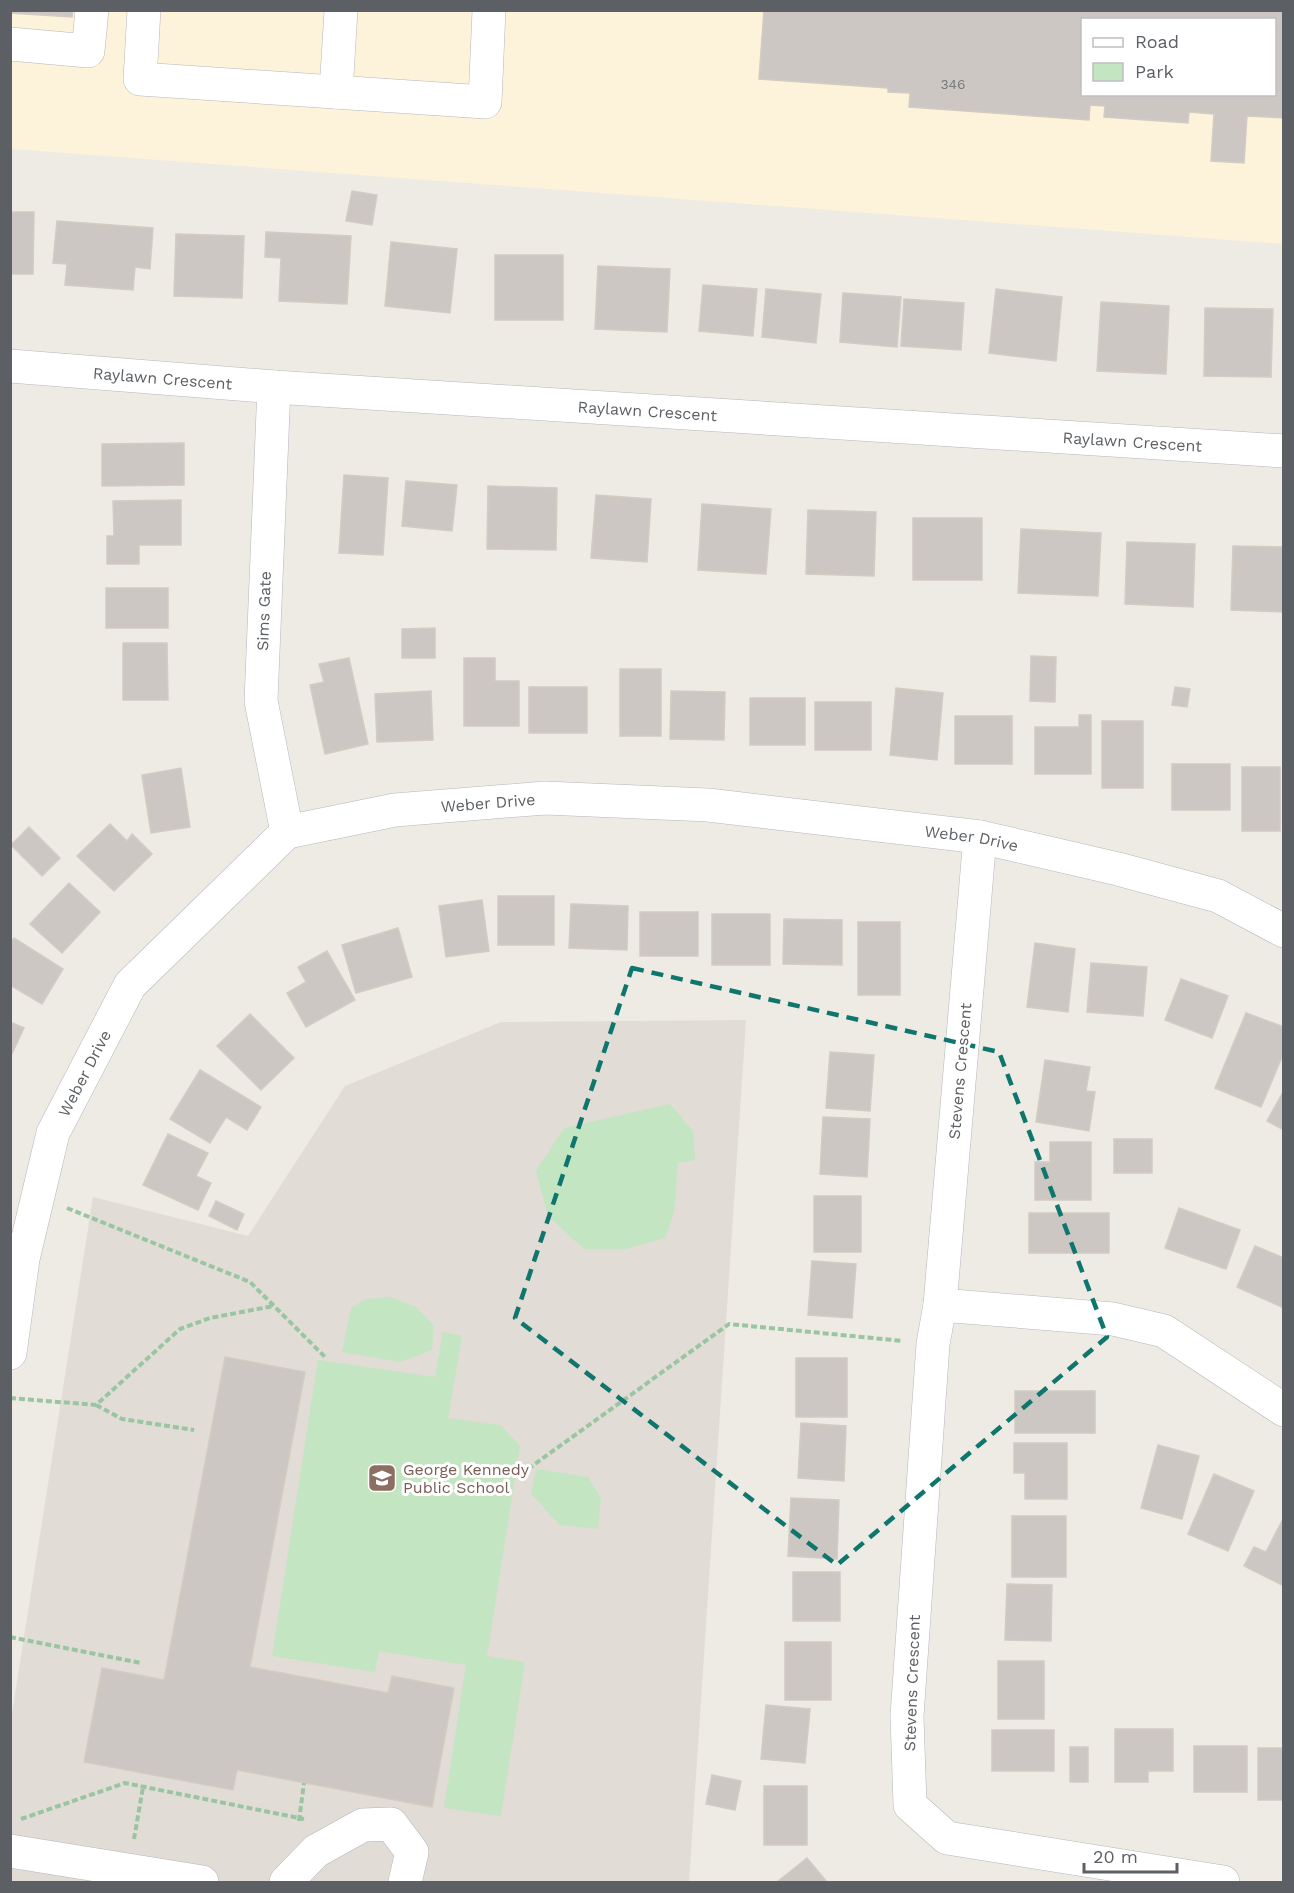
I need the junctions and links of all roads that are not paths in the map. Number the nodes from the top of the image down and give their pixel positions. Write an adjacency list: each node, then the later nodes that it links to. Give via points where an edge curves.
1 (92, 10): 5 (street, via 88,51)
2 (144, 10): 6 (street, via 140,79)
3 (341, 10): 6 (street)
4 (489, 10): 6 (street, via 485,102)
5 (10, 44)
6 (336, 92)
7 (10, 366): 8 (street, Raylawn Crescent)
8 (274, 387): 9 (street, Raylawn Crescent); 10 (street, Sims Gate, via 261,701)
9 (1284, 451)
10 (287, 832): 11 (street, Weber Drive, via 395,810 545,798 708,805); 14 (street, Weber Drive, via 130,985 53,1133 23,1259)
11 (980, 837): 12 (street, Weber Drive, via 1218,896); 13 (street, Stevens Crescent)
12 (1284, 931)
13 (940, 1305): 15 (street, via 1113,1319 1164,1331); 20 (street, Stevens Crescent, via 933,1344 907,1716 910,1805 947,1838)
14 (10, 1353)
15 (1284, 1410)
16 (10, 1851): 17 (street)
17 (202, 1882)
18 (286, 1882): 19 (street, via 316,1851 355,1829 391,1824 412,1852)
19 (405, 1882)
20 (1224, 1882)

